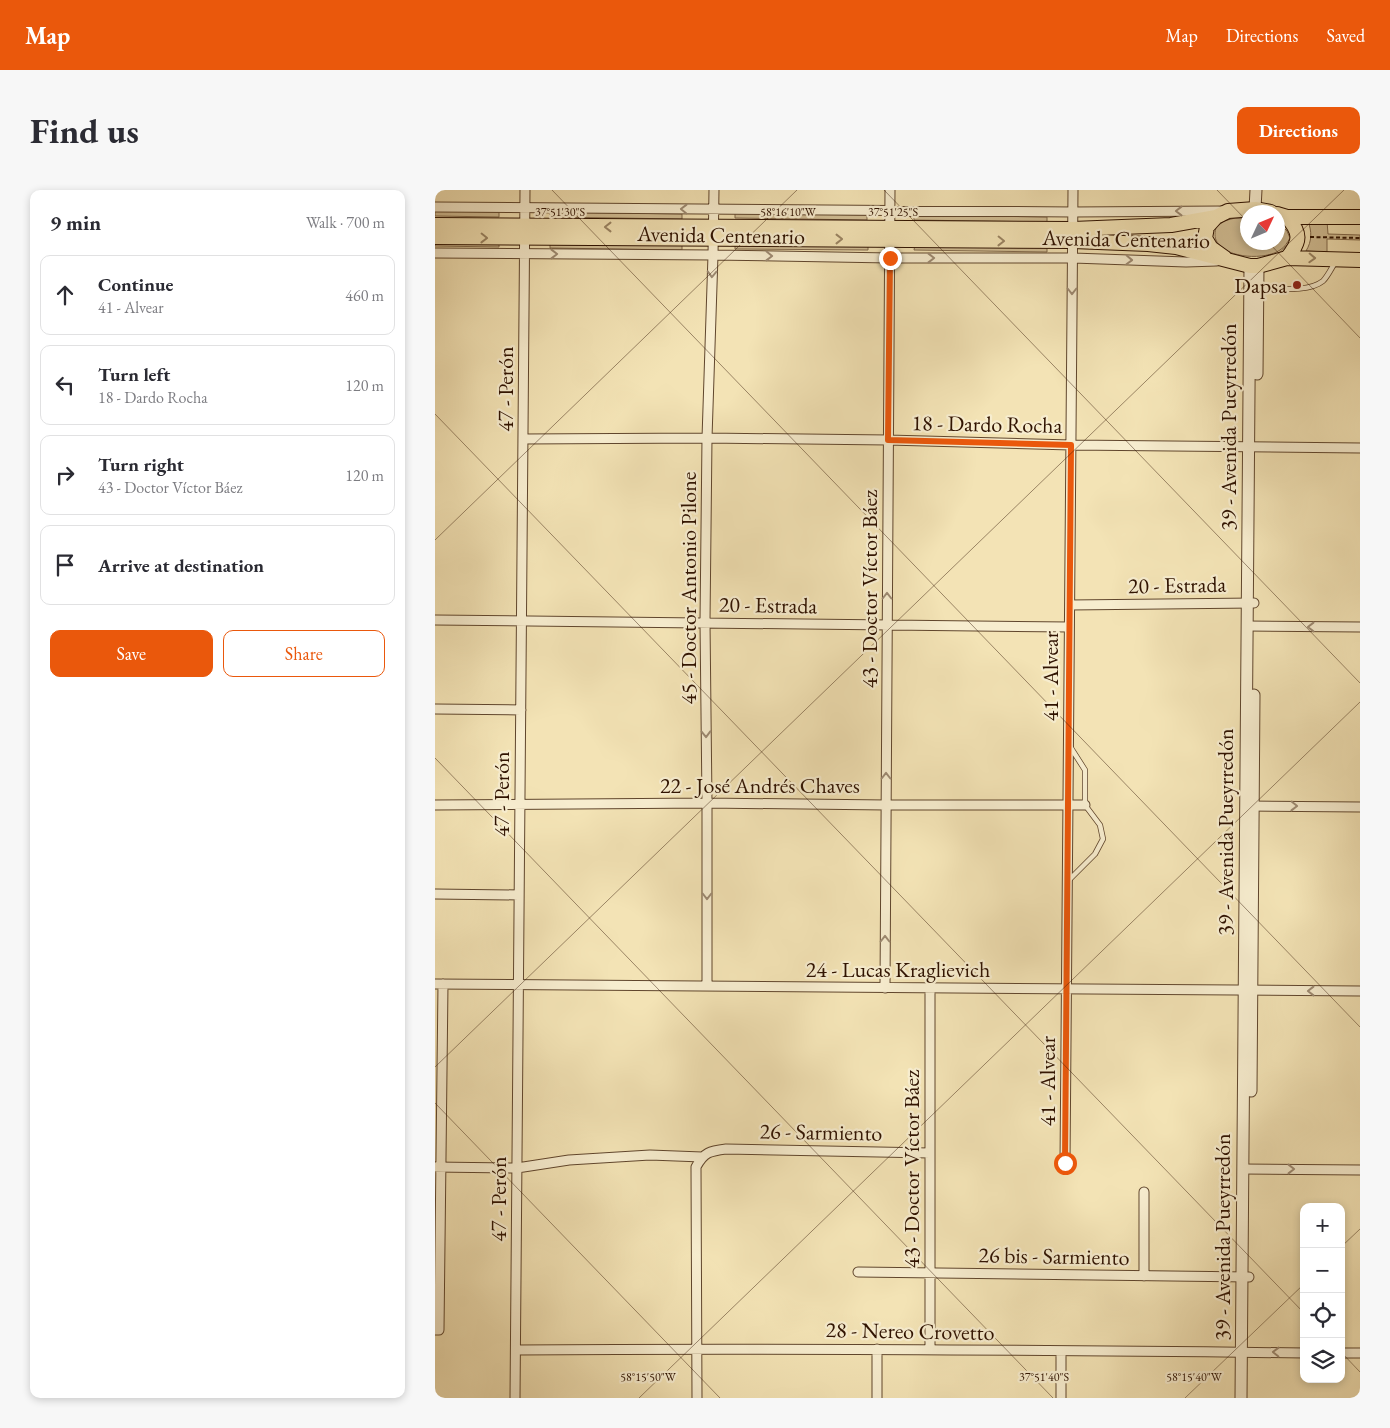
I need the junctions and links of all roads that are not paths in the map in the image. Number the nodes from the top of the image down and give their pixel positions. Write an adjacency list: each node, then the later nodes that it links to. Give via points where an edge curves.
1 (525, 190): 8 (street, 47 - Perón)
2 (714, 190): 9 (street, 45 - Doctor Antonio Pilone)
3 (891, 190): 10 (street, 43 - Doctor Víctor Báez)
4 (1073, 190): 12 (street, 41 - Alvear)
5 (1256, 190): 6 (street)
6 (1255, 205)
7 (435, 207): 8 (street, Avenida Centenario)
8 (525, 208): 9 (street, Avenida Centenario, one-way to 8); 18 (street, 47 - Perón)
9 (713, 209): 10 (street, Avenida Centenario); 19 (street, 45 - Doctor Antonio Pilone)
10 (890, 210): 12 (street, Avenida Centenario); 20 (street, 43 - Doctor Víctor Báez)
11 (1240, 211): 13 (main road)
12 (1073, 212): 13 (street, Avenida Centenario, one-way to 12); 21 (street, 41 - Alvear)
13 (1222, 214): 21 (main road, Avenida Centenario, via 1171,225); 31 (main road, via 1207,227 1205,238 1211,248)
14 (1285, 215): 15 (main road)
15 (1360, 217)
16 (1285, 218): 28 (main road, via 1295,226 1299,237)
17 (435, 225): 18 (main road, Avenida Centenario)
18 (525, 232): 19 (main road, Avenida Centenario); 22 (main road, Avenida Centenario, one-way to 18); 24 (street, 47 - Perón)
19 (713, 233): 20 (main road, Avenida Centenario); 25 (street, 45 - Doctor Antonio Pilone)
20 (890, 234): 21 (main road, Avenida Centenario); 26 (street, 43 - Doctor Víctor Báez)
21 (1073, 235): 27 (street, 41 - Alvear); 31 (main road, Avenida Centenario, via 1176,247)
22 (435, 238)
23 (435, 253): 24 (street, Avenida Centenario)
24 (525, 254): 25 (street, Avenida Centenario, one-way to 25); 35 (street, 47 - Perón)
25 (713, 255): 26 (street, Avenida Centenario, one-way to 26); 34 (street, 45 - Doctor Antonio Pilone, one-way to 34)
26 (890, 258): 27 (street, Avenida Centenario, one-way to 27); 36 (street, 43 - Doctor Víctor Báez)
27 (1073, 258): 31 (street, Avenida Centenario, one-way to 31); 37 (street, 41 - Alvear, one-way to 37)
28 (1287, 258): 29 (main road, one-way to 29); 32 (main road)
29 (1337, 259): 30 (main road); 33 (lane, via 1324,280 1316,286 1305,289)
30 (1360, 260)
31 (1230, 261): 32 (main road)
32 (1254, 266): 33 (street, 39 - Avenida Pueyrredón); 38 (street, 39 - Avenida Pueyrredón)
33 (1258, 288): 38 (street, 39 - Avenida Pueyrredón)
34 (707, 438): 35 (street, 18 - Dardo Rocha); 36 (street, 18 - Dardo Rocha); 44 (street, 45 - Doctor Antonio Pilone)
35 (523, 439): 43 (street, 47 - Perón)
36 (888, 440): 37 (street, 18 - Dardo Rocha); 45 (street, 43 - Doctor Víctor Báez, one-way to 36)
37 (1071, 445): 38 (street, 18 - Dardo Rocha); 41 (street, 41 - Alvear)
38 (1252, 447): 39 (street, 18 - Dardo Rocha); 40 (street, 39 - Avenida Pueyrredón)
39 (1360, 448)
40 (1251, 603): 41 (street, 20 - Estrada); 46 (street, 39 - Avenida Pueyrredón)
41 (1070, 605): 47 (street, 41 - Alvear)
42 (435, 620): 43 (street, 20 - Estrada)
43 (522, 621): 44 (street, 20 - Estrada); 50 (street, 47 - Perón)
44 (705, 622): 45 (street, 20 - Estrada); 52 (street, 45 - Doctor Antonio Pilone, one-way to 52)
45 (887, 625): 47 (street, 20 - Estrada); 55 (street, 43 - Doctor Víctor Báez, one-way to 45)
46 (1251, 626): 48 (street, one-way to 46); 58 (street, 39 - Avenida Pueyrredón)
47 (1069, 627): 51 (street, 41 - Alvear)
48 (1360, 627)
49 (435, 709): 50 (street)
50 (521, 710): 54 (street, 47 - Perón)
51 (1069, 745): 56 (street, 41 - Alvear); 57 (lane, via 1085,770)
52 (707, 803): 54 (street, 22 - José Andrés Chaves); 55 (street, 22 - José Andrés Chaves); 65 (street, 45 - Doctor Antonio Pilone, one-way to 65)
53 (435, 804): 54 (street, 22 - José Andrés Chaves)
54 (520, 805): 62 (street, 47 - Perón)
55 (886, 805): 56 (street, 22 - José Andrés Chaves); 66 (street, 43 - Doctor Víctor Báez, one-way to 55)
56 (1068, 805): 57 (street, 22 - José Andrés Chaves); 60 (street, 41 - Alvear)
57 (1085, 805): 60 (lane, via 1100,824 1103,839 1095,854)
58 (1250, 806): 59 (street, one-way to 59); 69 (street, 39 - Avenida Pueyrredón)
59 (1360, 807)
60 (1067, 882): 68 (street, 41 - Alvear)
61 (435, 894): 62 (street)
62 (519, 895): 64 (street, 47 - Perón)
63 (439, 984): 64 (street, 24 - Lucas Kraglievich); 74 (street)
64 (519, 985): 65 (street, 24 - Lucas Kraglievich); 75 (street, 47 - Perón)
65 (707, 986): 66 (street, 24 - Lucas Kraglievich)
66 (885, 988): 67 (street, 24 - Lucas Kraglievich)
67 (930, 988): 68 (street, 24 - Lucas Kraglievich); 71 (street, 43 - Doctor Víctor Báez)
68 (1067, 989): 69 (street, 24 - Lucas Kraglievich); 73 (street, 41 - Alvear)
69 (1248, 990): 70 (street, 24 - Lucas Kraglievich, one-way to 69); 76 (street, 39 - Avenida Pueyrredón)
70 (1360, 991)
71 (930, 1153): 72 (street, 26 - Sarmiento, via 726,1149 711,1151); 80 (street, 43 - Doctor Víctor Báez)
72 (702, 1157): 75 (street, via 650,1155 569,1160); 84 (street, via 696,1167)
73 (1065, 1163)
74 (438, 1167): 75 (street); 83 (street)
75 (517, 1168): 86 (street, 47 - Perón)
76 (1246, 1169): 77 (street, one-way to 77); 82 (street, 39 - Avenida Pueyrredón)
77 (1360, 1170)
78 (1144, 1192): 81 (street)
79 (857, 1272): 80 (street, 26 bis - Sarmiento)
80 (930, 1273): 81 (street, 26 bis - Sarmiento); 87 (street, 43 - Doctor Víctor Báez)
81 (1144, 1276): 82 (street, 26 bis - Sarmiento)
82 (1245, 1277): 89 (street, 39 - Avenida Pueyrredón)
83 (437, 1330)
84 (696, 1349): 85 (street, 28 - Nereo Crovetto); 86 (street, 28 - Nereo Crovetto); 94 (street)
85 (877, 1349): 87 (street, 28 - Nereo Crovetto); 95 (street)
86 (516, 1350): 93 (street, 47 - Perón)
87 (930, 1350): 88 (street, 28 - Nereo Crovetto)
88 (1061, 1352): 89 (street, 28 - Nereo Crovetto); 96 (street)
89 (1245, 1352): 90 (street, 28 - Nereo Crovetto, one-way to 89); 97 (street, 39 - Avenida Pueyrredón); 98 (street, 39 - Avenida Pueyrredón)
90 (1300, 1353)
91 (1345, 1353): 92 (street)
92 (1360, 1353)
93 (515, 1398)
94 (697, 1398)
95 (877, 1398)
96 (1061, 1398)
97 (1241, 1398)
98 (1249, 1398)

